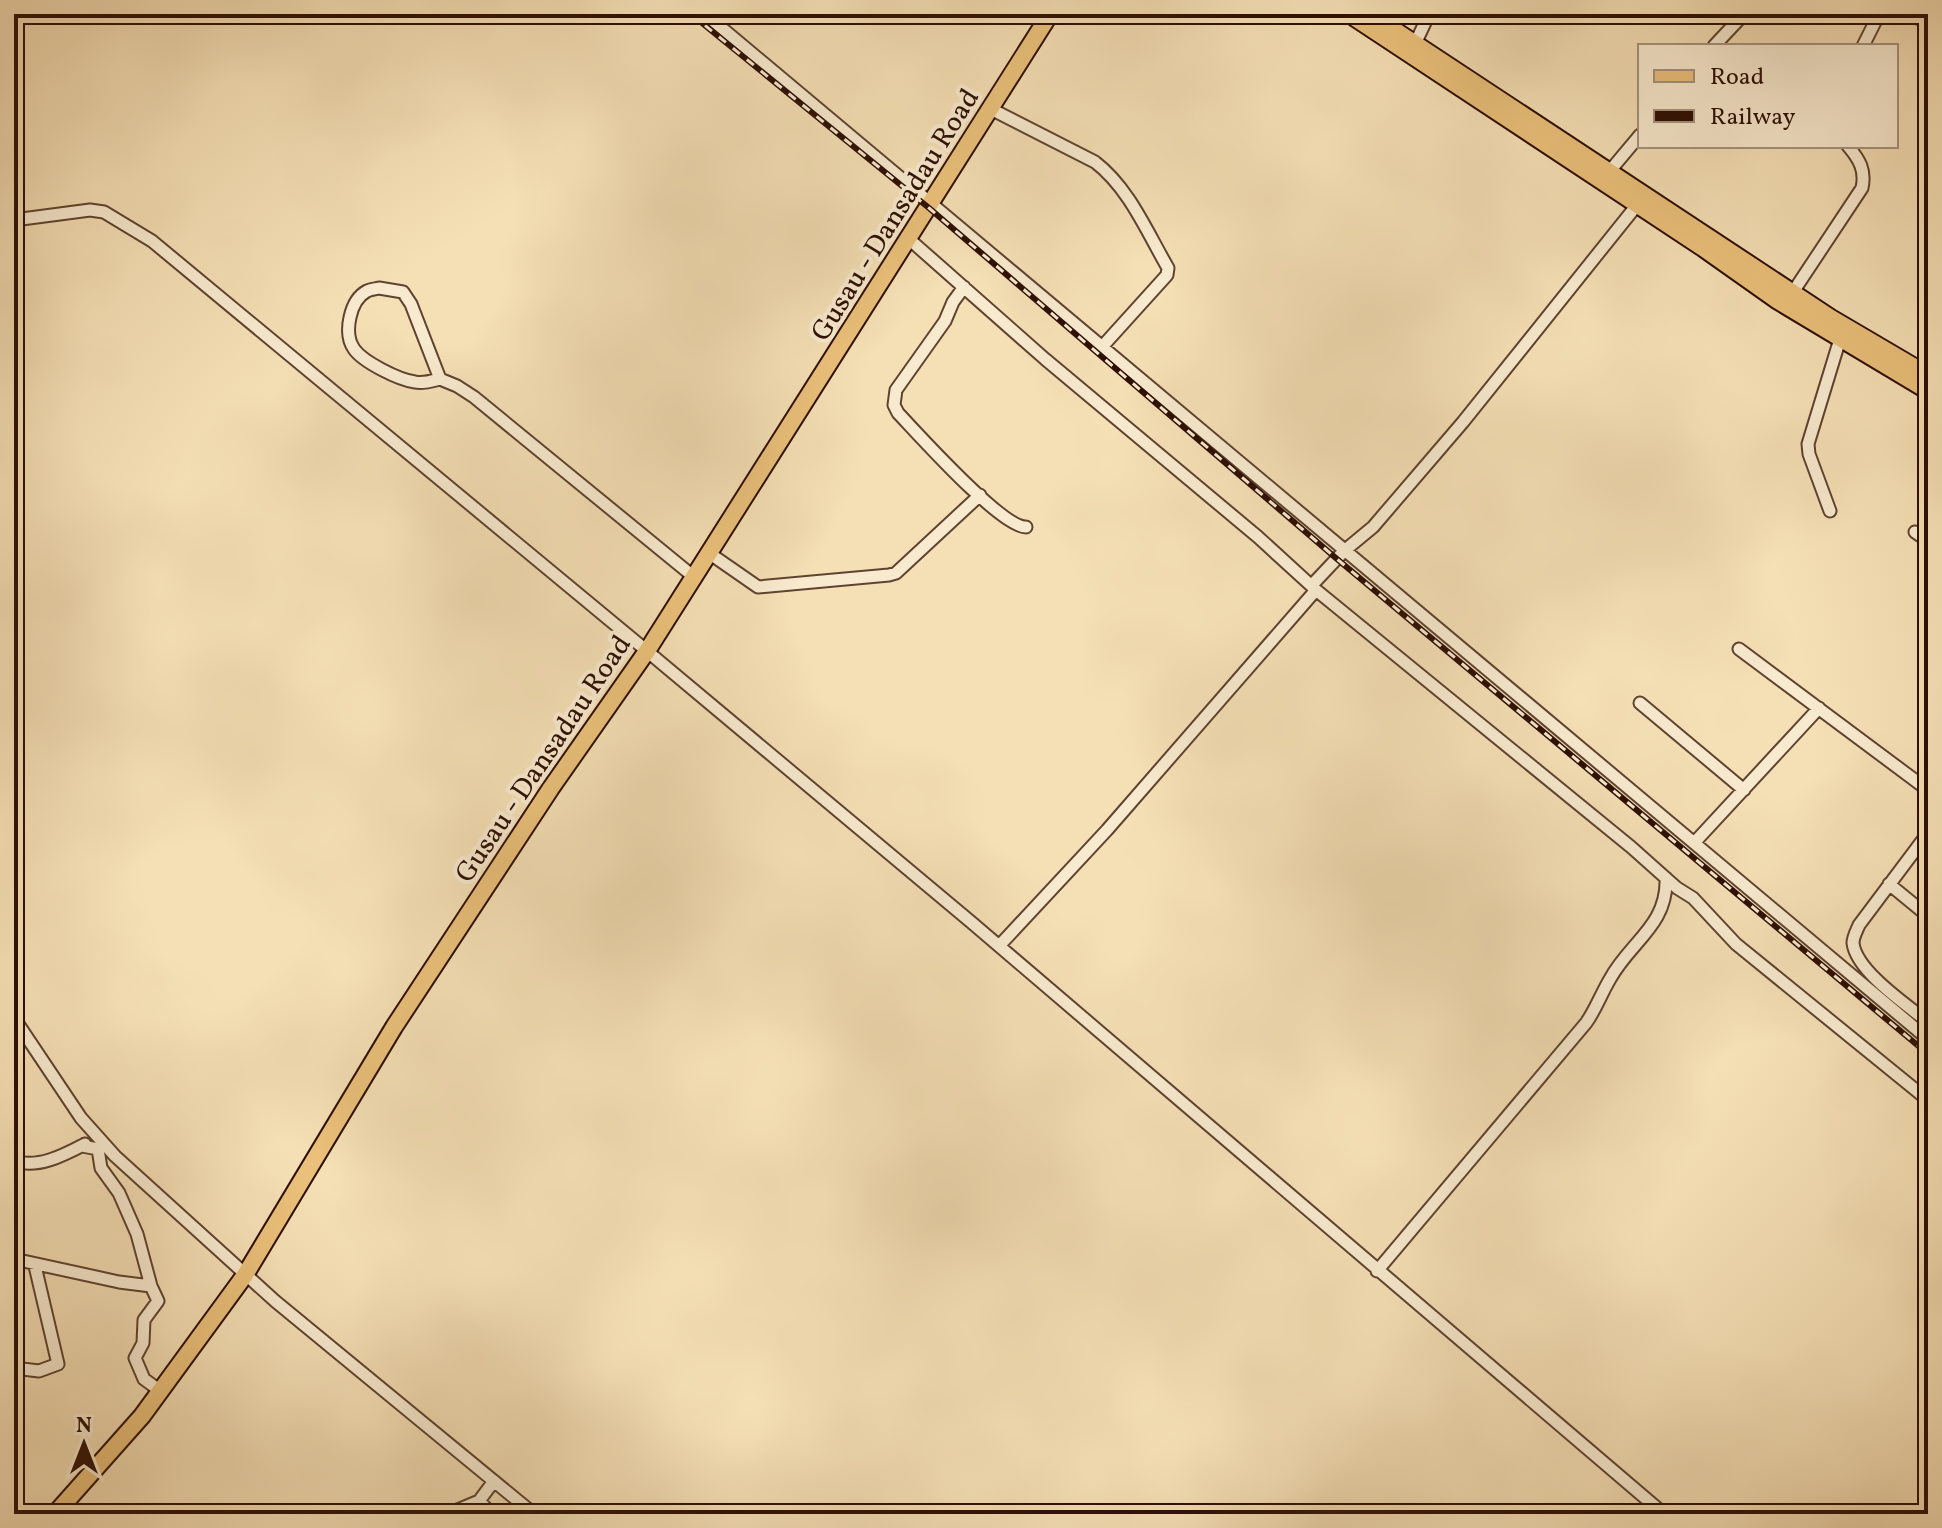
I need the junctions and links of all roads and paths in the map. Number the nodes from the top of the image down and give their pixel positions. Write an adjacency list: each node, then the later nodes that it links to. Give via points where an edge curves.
1 (705, 14): 17 (street)
2 (1050, 14): 13 (main road, Gusau - Dansadau Road)
3 (1349, 14): 18 (main road)
4 (1370, 14): 10 (main road)
5 (1429, 14): 10 (street)
6 (1744, 14): 11 (street)
7 (1879, 14): 12 (street)
8 (1903, 14): 9 (street)
9 (1928, 21)
10 (1415, 44): 16 (main road)
11 (1716, 44)
12 (1864, 44)
13 (991, 109): 17 (main road, Gusau - Dansadau Road); 24 (street, via 1108,172 1168,268)
14 (1638, 137): 16 (street)
15 (1850, 148): 22 (street, via 1864,170 1862,188)
16 (1609, 172): 22 (main road)
17 (932, 204): 20 (main road, Gusau - Dansadau Road); 24 (street)
18 (1637, 205): 23 (main road); 33 (street, via 1463,422 1373,527)
19 (14, 220): 38 (street, via 104,212 152,241)
20 (909, 239): 21 (street); 34 (main road, Gusau - Dansadau Road)
21 (964, 287): 28 (street, via 896,390 894,405); 36 (street)
22 (1793, 292): 25 (main road)
23 (1840, 339): 27 (main road); 29 (street, via 1808,444)
24 (1101, 348): 33 (street)
25 (1928, 375)
26 (440, 379): 26 (street, via 417,383 357,352 349,337 350,318 365,292 403,292); 35 (street, via 474,397)
27 (1928, 391)
28 (980, 495): 30 (street, via 1009,522); 34 (street, via 889,575 758,587)
29 (1830, 511)
30 (1026, 527)
31 (1915, 532): 32 (street)
32 (1928, 541)
33 (1344, 551): 36 (street); 44 (street)
34 (709, 553): 35 (main road, Gusau - Dansadau Road)
35 (694, 577): 38 (main road, Gusau - Dansadau Road)
36 (1314, 588): 45 (street); 48 (street, via 1107,830)
37 (1739, 649): 40 (street)
38 (647, 651): 48 (street); 59 (main road, Gusau - Dansadau Road, via 394,1027)
39 (1640, 703): 41 (street)
40 (1819, 708): 41 (street); 42 (street)
41 (1744, 790): 44 (street)
42 (1928, 790)
43 (1927, 837): 46 (street)
44 (1694, 843): 51 (street)
45 (1666, 878): 52 (street, via 1736,944); 58 (street, via 1659,914 1610,979 1586,1023)
46 (1889, 884): 47 (street); 50 (street, via 1859,925 1855,949 1881,984)
47 (1928, 916)
48 (999, 946): 58 (street)
49 (14, 1018): 53 (street)
50 (1928, 1022)
51 (1928, 1039)
52 (1928, 1100)
53 (97, 1138): 54 (street); 59 (street)
54 (82, 1146): 55 (street, via 59,1158); 60 (street, via 98,1149 101,1168 137,1234)
55 (14, 1161)
56 (14, 1259): 57 (street)
57 (35, 1266): 60 (street); 61 (street, via 58,1364 39,1371)
58 (1377, 1271): 69 (street)
59 (245, 1275): 62 (main road, Gusau - Dansadau Road); 63 (street)
60 (151, 1286): 62 (street, via 158,1301 144,1320 143,1343 135,1358 144,1379)
61 (14, 1368)
62 (159, 1390): 65 (main road, Gusau - Dansadau Road)
63 (494, 1481): 64 (street); 68 (street)
64 (479, 1501): 66 (street); 67 (street)
65 (55, 1514)
66 (448, 1514)
67 (492, 1514)
68 (534, 1514)
69 (1664, 1514)

